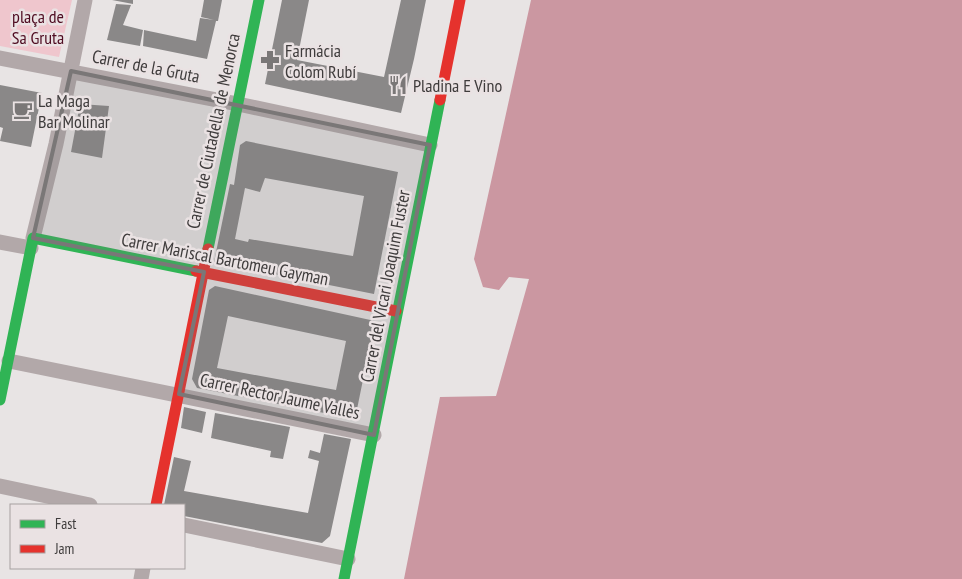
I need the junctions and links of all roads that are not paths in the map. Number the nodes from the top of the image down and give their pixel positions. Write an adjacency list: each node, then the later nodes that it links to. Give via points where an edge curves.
1 (85, 0): 5 (street)
2 (259, 0): 6 (street, Carrer de Ciutadella de Menorca)
3 (460, 0): 7 (street, Carrer del Vicari Joaquim Fuster)
4 (0, 58): 5 (street, Carrer de la Gruta)
5 (71, 71): 6 (street, Carrer de la Gruta); 9 (street)
6 (238, 104): 7 (street, Carrer de la Gruta); 10 (street, Carrer de Ciutadella de Menorca)
7 (430, 145): 11 (street, Carrer del Vicari Joaquim Fuster)
8 (0, 242): 9 (street)
9 (37, 242): 10 (street, Carrer Mariscal Bartomeu Gayman); 12 (street)
10 (204, 272): 11 (street, Carrer Mariscal Bartomeu Gayman); 13 (street, Carrer de Ciutadella de Menorca)
11 (396, 311): 15 (street, Carrer del Vicari Joaquim Fuster)
12 (9, 361): 13 (street, Carrer Rector Jaume Vallès); 14 (street)
13 (179, 394): 15 (street, Carrer Rector Jaume Vallès); 18 (street, Carrer de Ciutadella de Menorca)
14 (0, 400)
15 (374, 435): 20 (street, Carrer del Vicari Joaquim Fuster)
16 (0, 486): 17 (street)
17 (85, 504)
18 (156, 504)
19 (185, 525): 20 (street)
20 (348, 560): 21 (street, Carrer del Vicari Joaquim Fuster)
21 (344, 579)

